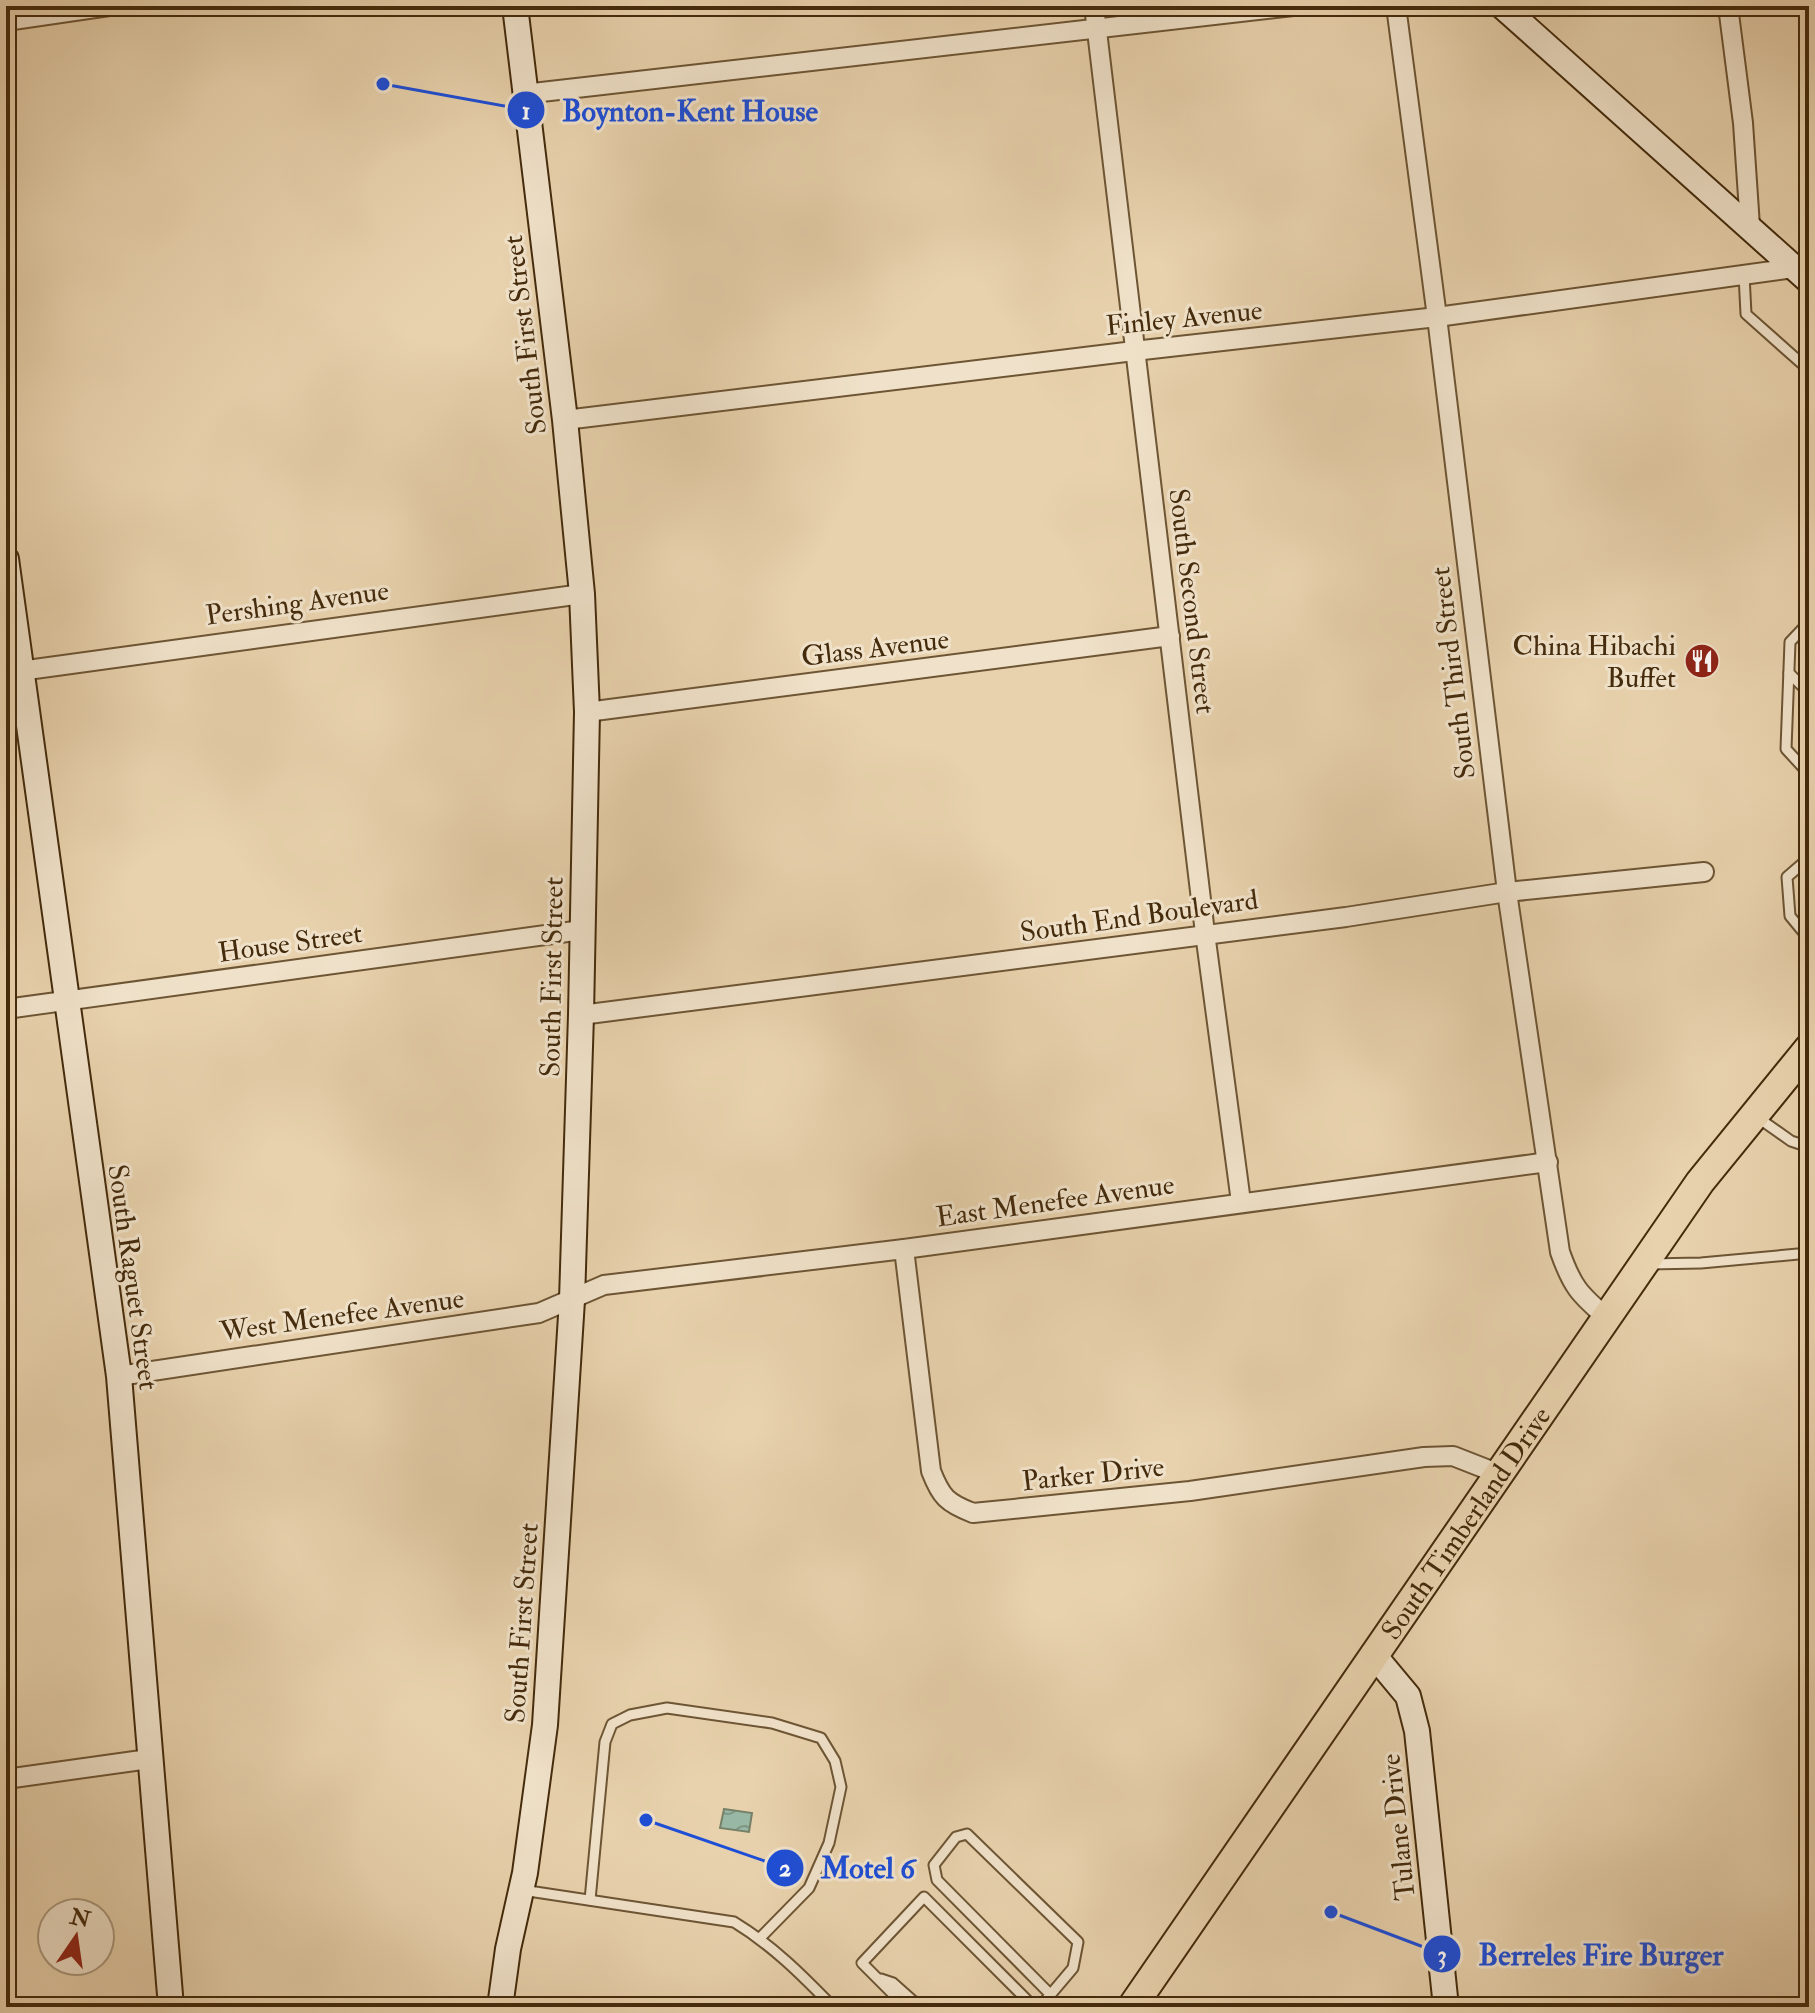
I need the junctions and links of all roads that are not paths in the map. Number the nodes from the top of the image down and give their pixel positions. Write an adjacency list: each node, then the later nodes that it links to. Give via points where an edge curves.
1 (109, 6): 8 (street)
2 (515, 6): 10 (street, South First Street)
3 (1094, 6): 9 (street, South Second Street)
4 (1293, 6): 9 (street)
5 (1396, 6): 14 (street, South Third Street)
6 (1502, 6): 11 (street)
7 (1728, 6): 11 (street)
8 (6, 21)
9 (1097, 27): 10 (street); 15 (street, South Second Street)
10 (524, 94): 17 (street, South First Street)
11 (1750, 226): 12 (street)
12 (1804, 271): 13 (street, Finley Avenue)
13 (1744, 275): 14 (street, Finley Avenue); 16 (lane, via 1746,314)
14 (1437, 317): 15 (street, Finley Avenue); 29 (street, South Third Street)
15 (1134, 351): 17 (street, Finley Avenue); 21 (street, South Second Street)
16 (1809, 370)
17 (565, 420): 19 (street, South First Street)
18 (6, 562): 22 (street, South Raguet Street)
19 (582, 594): 22 (street, Pershing Avenue); 25 (street, South First Street)
20 (1809, 622): 23 (lane, via 1790,642)
21 (1170, 636): 25 (street, Glass Avenue); 31 (street, South Second Street)
22 (20, 671): 33 (street, South Raguet Street)
23 (1789, 673): 24 (lane); 26 (lane, via 1786,749)
24 (1809, 693)
25 (587, 712): 30 (street, South First Street)
26 (1809, 774)
27 (1809, 858): 32 (lane, via 1787,877 1790,916)
28 (1704, 872): 29 (street, South End Boulevard)
29 (1507, 892): 31 (street, South End Boulevard); 39 (street, South Third Street)
30 (582, 930): 33 (street, House Street); 35 (street, South First Street)
31 (1205, 933): 35 (street, South End Boulevard); 40 (street, South Second Street)
32 (1809, 939)
33 (67, 1001): 34 (street, House Street); 46 (street, South Raguet Street)
34 (6, 1009)
35 (581, 1015): 44 (street, South First Street)
36 (1809, 1048): 37 (main road, South Timberland Drive)
37 (1754, 1115): 38 (lane); 43 (main road, South Timberland Drive)
38 (1809, 1147)
39 (1548, 1162): 40 (street, East Menefee Avenue); 45 (street, South Third Street, via 1560,1252 1569,1277 1579,1294)
40 (1241, 1202): 41 (street, East Menefee Avenue)
41 (904, 1249): 44 (street, East Menefee Avenue, via 604,1285); 47 (street, Parker Drive, via 931,1471 939,1493 973,1513 1190,1491 1424,1457 1453,1456)
42 (1809, 1253): 43 (lane)
43 (1642, 1264): 45 (main road, South Timberland Drive)
44 (572, 1300): 46 (street, West Menefee Avenue, via 539,1313); 51 (street, South First Street, via 545,1725)
45 (1606, 1317): 47 (main road, South Timberland Drive)
46 (119, 1376): 49 (street, South Raguet Street)
47 (1499, 1474): 48 (main road, South Timberland Drive)
48 (1373, 1654): 64 (main road, South Timberland Drive); 65 (street, Tulane Drive, via 1408,1696 1417,1731)
49 (149, 1759): 50 (street); 57 (street, South Raguet Street)
50 (6, 1779)
51 (522, 1890): 52 (lane); 54 (street, South First Street)
52 (590, 1900): 53 (lane, via 734,1922); 53 (lane, via 605,1742 612,1724 667,1708 772,1723 821,1738 835,1761 841,1787 829,1843 809,1888)
53 (760, 1938): 60 (lane)
54 (508, 1949): 58 (street, South First Street); 59 (street, South First Street)
55 (878, 1979): 61 (lane); 62 (lane, via 893,1983); 63 (lane, via 862,1963 924,1897)
56 (1050, 1994): 56 (lane, via 1073,1968 1078,1942 967,1834 956,1837 934,1865 937,1880); 63 (lane)
57 (171, 2007)
58 (486, 2007)
59 (500, 2007)
60 (833, 2007)
61 (906, 2007)
62 (920, 2007)
63 (1037, 2007)
64 (1132, 2007)
65 (1446, 2007)

